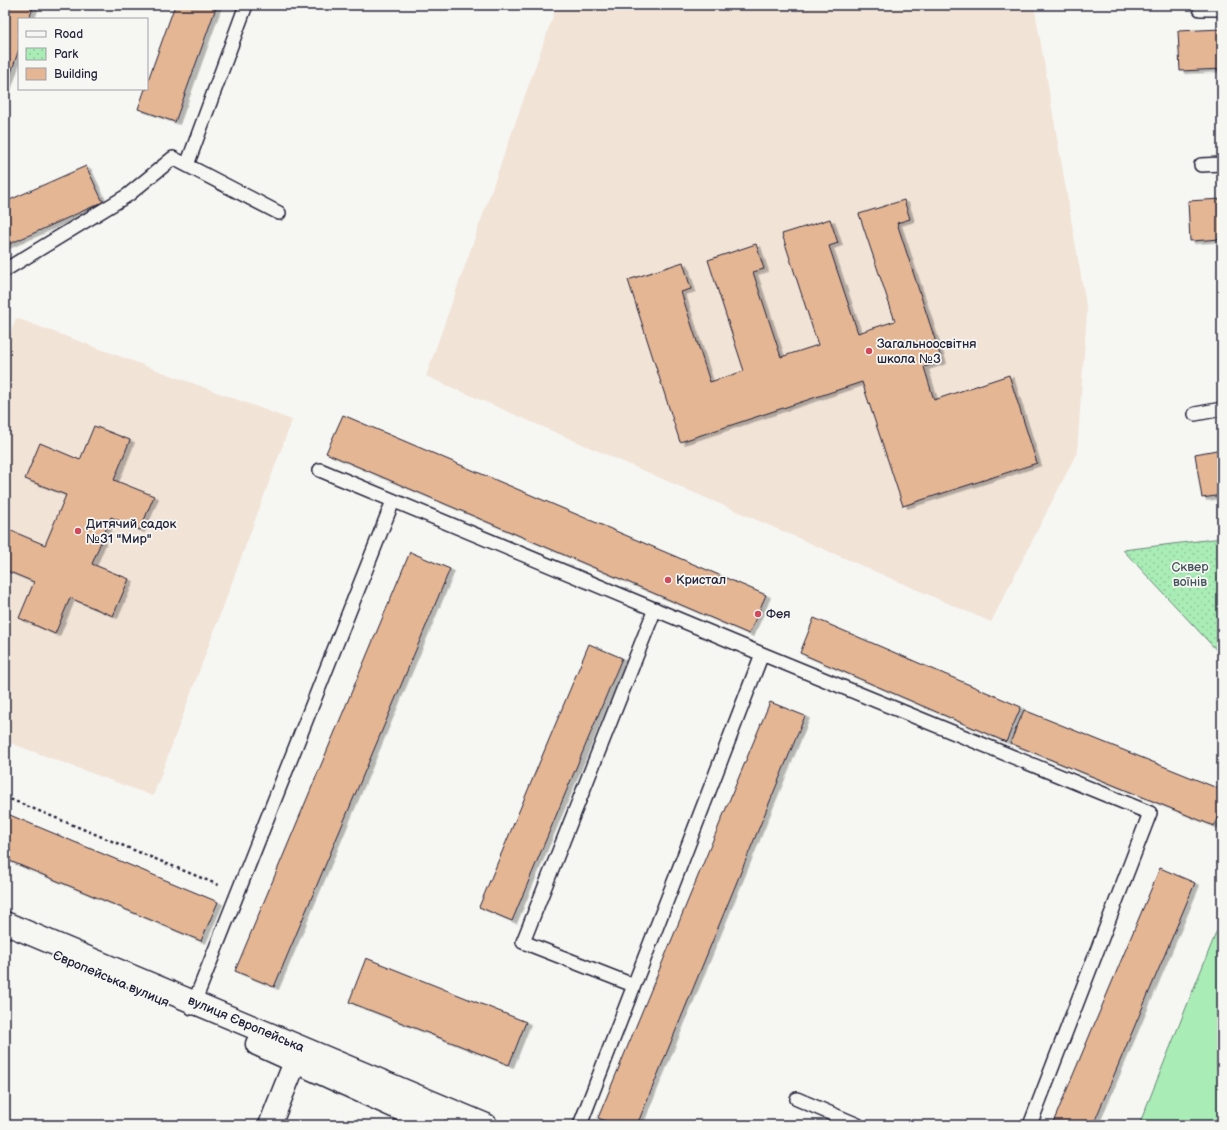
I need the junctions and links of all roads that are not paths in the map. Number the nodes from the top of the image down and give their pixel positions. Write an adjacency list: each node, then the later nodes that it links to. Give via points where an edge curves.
1 (246, 5): 5 (lane)
2 (1200, 9): 3 (lane)
3 (1222, 9)
4 (1222, 164): 6 (lane)
5 (187, 165): 7 (lane); 8 (lane, via 173,158 128,195)
6 (1201, 165)
7 (279, 213)
8 (5, 270)
9 (1222, 410): 10 (lane)
10 (1195, 414)
11 (320, 470): 12 (lane)
12 (393, 501): 13 (lane); 18 (lane)
13 (655, 609): 14 (lane); 17 (lane, via 523,942)
14 (762, 654): 17 (lane); 26 (lane, via 1150,813)
15 (5, 923): 23 (street, вулиця Європейська)
16 (5, 933): 18 (street, Європейська вулиця)
17 (633, 985): 24 (lane)
18 (190, 1013): 19 (street, Європейська вулиця)
19 (295, 1062): 21 (street); 22 (street, Європейська вулиця)
20 (797, 1099): 25 (lane)
21 (270, 1125)
22 (435, 1125)
23 (486, 1125)
24 (580, 1125)
25 (858, 1125)
26 (1030, 1125)

